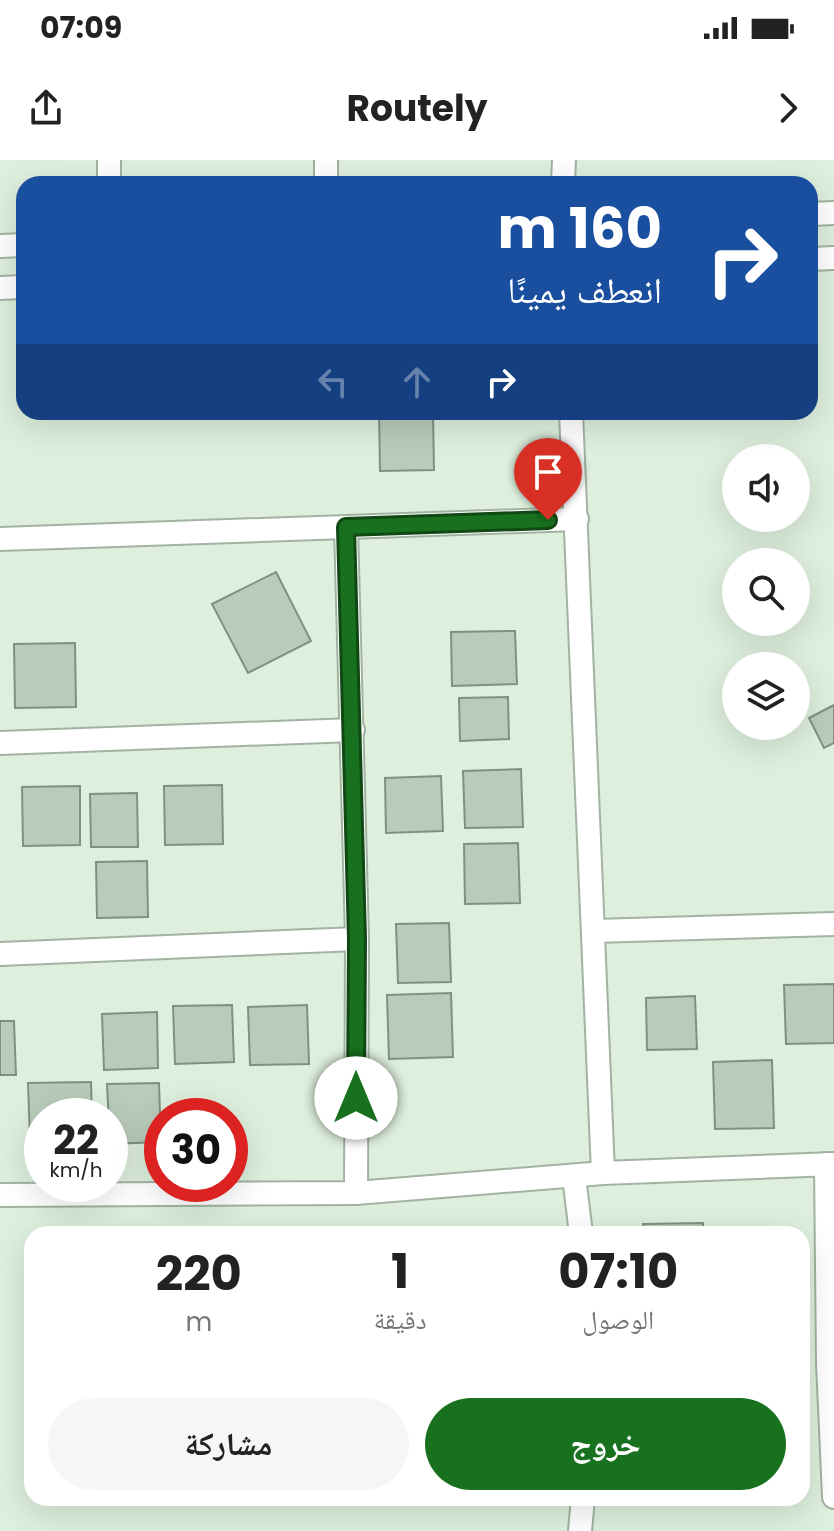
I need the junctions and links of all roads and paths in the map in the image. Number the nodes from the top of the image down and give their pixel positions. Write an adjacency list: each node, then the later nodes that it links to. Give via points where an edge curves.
1 (571, 420): 2 (street)
2 (577, 519): 3 (street); 8 (street)
3 (346, 527): 4 (street); 5 (street)
4 (0, 539)
5 (353, 730): 6 (street); 9 (street)
6 (0, 743)
7 (834, 924): 8 (street)
8 (595, 931): 12 (street)
9 (357, 939): 10 (street); 14 (street)
10 (0, 954)
11 (830, 1164): 12 (street); 17 (street, via 828,1363)
12 (603, 1173): 13 (street)
13 (574, 1176): 14 (street); 16 (street)
14 (356, 1193): 15 (street)
15 (0, 1195)
16 (580, 1226)
17 (834, 1497)
18 (582, 1506): 19 (street)
19 (580, 1531)

